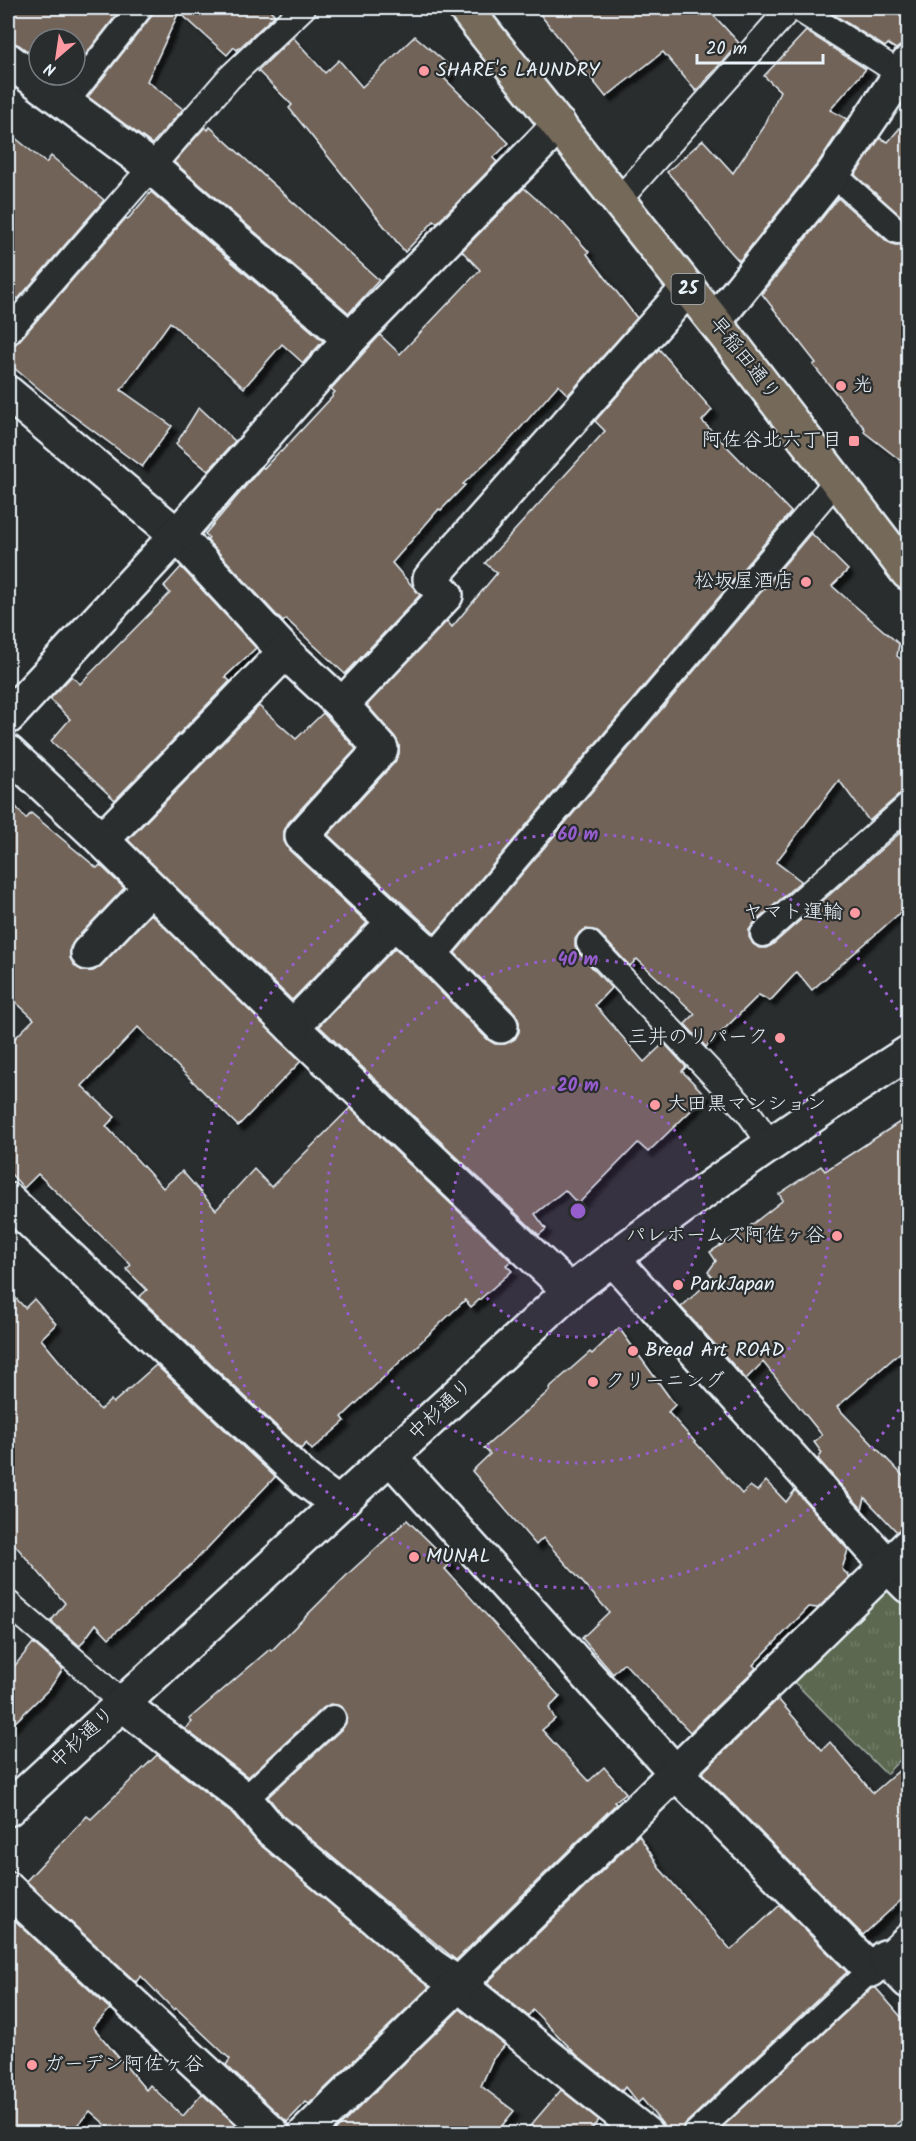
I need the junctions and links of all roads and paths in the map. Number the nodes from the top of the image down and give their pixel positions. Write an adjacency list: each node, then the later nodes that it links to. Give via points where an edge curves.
1 (140, 8): 8 (lane)
2 (303, 8): 10 (lane, via 229,78)
3 (465, 8): 9 (main road, 早稲田通り / 25)
4 (790, 8): 12 (lane)
5 (797, 8): 7 (lane)
6 (8, 60): 8 (street)
7 (904, 68): 11 (street)
8 (66, 102): 10 (street)
9 (559, 125): 12 (main road, 早稲田通り / 25); 17 (street)
10 (150, 166): 16 (lane); 17 (street)
11 (833, 174): 13 (lane); 15 (street)
12 (619, 200): 14 (main road, 早稲田通り / 25)
13 (897, 231)
14 (688, 288): 15 (main road, 早稲田通り / 25); 23 (street, via 430,579 446,595)
15 (715, 321): 19 (main road, 早稲田通り / 25)
16 (8, 332)
17 (350, 339): 20 (street)
18 (8, 393): 20 (street)
19 (837, 480): 21 (main road, 早稲田通り / 25); 33 (lane)
20 (177, 535): 22 (street); 24 (street)
21 (908, 572)
22 (285, 652): 23 (street); 27 (street)
23 (342, 705): 29 (street, via 381,749 303,836)
24 (8, 717)
25 (8, 753): 27 (street)
26 (909, 806): 30 (lane)
27 (102, 840): 28 (street)
28 (150, 888): 32 (street); 35 (street)
29 (394, 922): 33 (street); 35 (street)
30 (764, 934)
31 (588, 943): 37 (lane, via 747,1112)
32 (88, 953)
33 (433, 957): 34 (street)
34 (501, 1026)
35 (292, 1027): 40 (street)
36 (909, 1053): 37 (street, 中杉通り)
37 (771, 1145): 39 (street, 中杉通り)
38 (8, 1200): 42 (street, via 306,1480)
39 (612, 1258): 40 (street, 中杉通り); 43 (street)
40 (570, 1291): 41 (street, 中杉通り)
41 (390, 1456): 42 (street, 中杉通り); 47 (street)
42 (338, 1504): 45 (street, 中杉通り)
43 (902, 1566): 47 (street)
44 (8, 1603): 45 (lane)
45 (121, 1703): 48 (street); 49 (street, 中杉通り)
46 (333, 1718): 48 (lane)
47 (677, 1774): 52 (street); 54 (street)
48 (245, 1799): 54 (street, via 270,1829)
49 (8, 1809)
50 (8, 1889): 56 (street)
51 (909, 1935): 52 (lane)
52 (878, 1963): 53 (street); 58 (lane)
53 (909, 1981)
54 (458, 1984): 55 (street); 57 (street)
55 (312, 2131)
56 (273, 2133)
57 (646, 2133)
58 (695, 2133)

